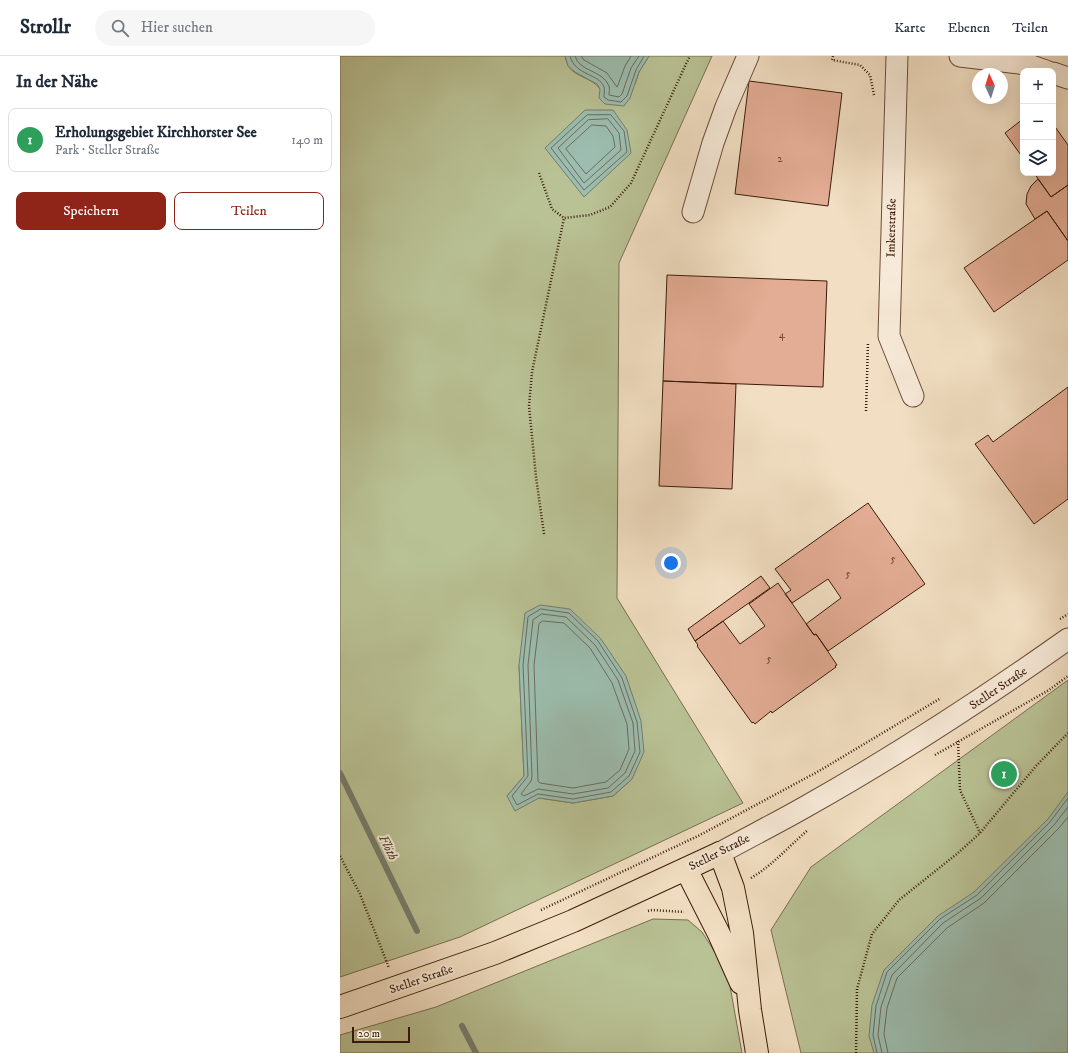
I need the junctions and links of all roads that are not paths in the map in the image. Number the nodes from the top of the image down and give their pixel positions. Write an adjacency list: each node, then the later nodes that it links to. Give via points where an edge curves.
1 (748, 56): 7 (street, via 726,107)
2 (896, 56): 8 (street, Imkerstraße, via 889,336)
3 (960, 56): 4 (street, via 1026,64)
4 (1037, 68)
5 (1056, 74): 6 (street)
6 (1068, 78)
7 (693, 212)
8 (913, 396)
9 (1068, 639): 10 (street, Steller Straße, via 964,711 889,758)
10 (720, 853): 11 (main road, Steller Straße); 13 (main road, via 733,888 742,933)
11 (686, 869): 12 (main road, Steller Straße, via 573,921 495,953); 13 (main road, via 737,971)
12 (340, 1007)
13 (750, 1010): 14 (main road)
14 (757, 1053)

